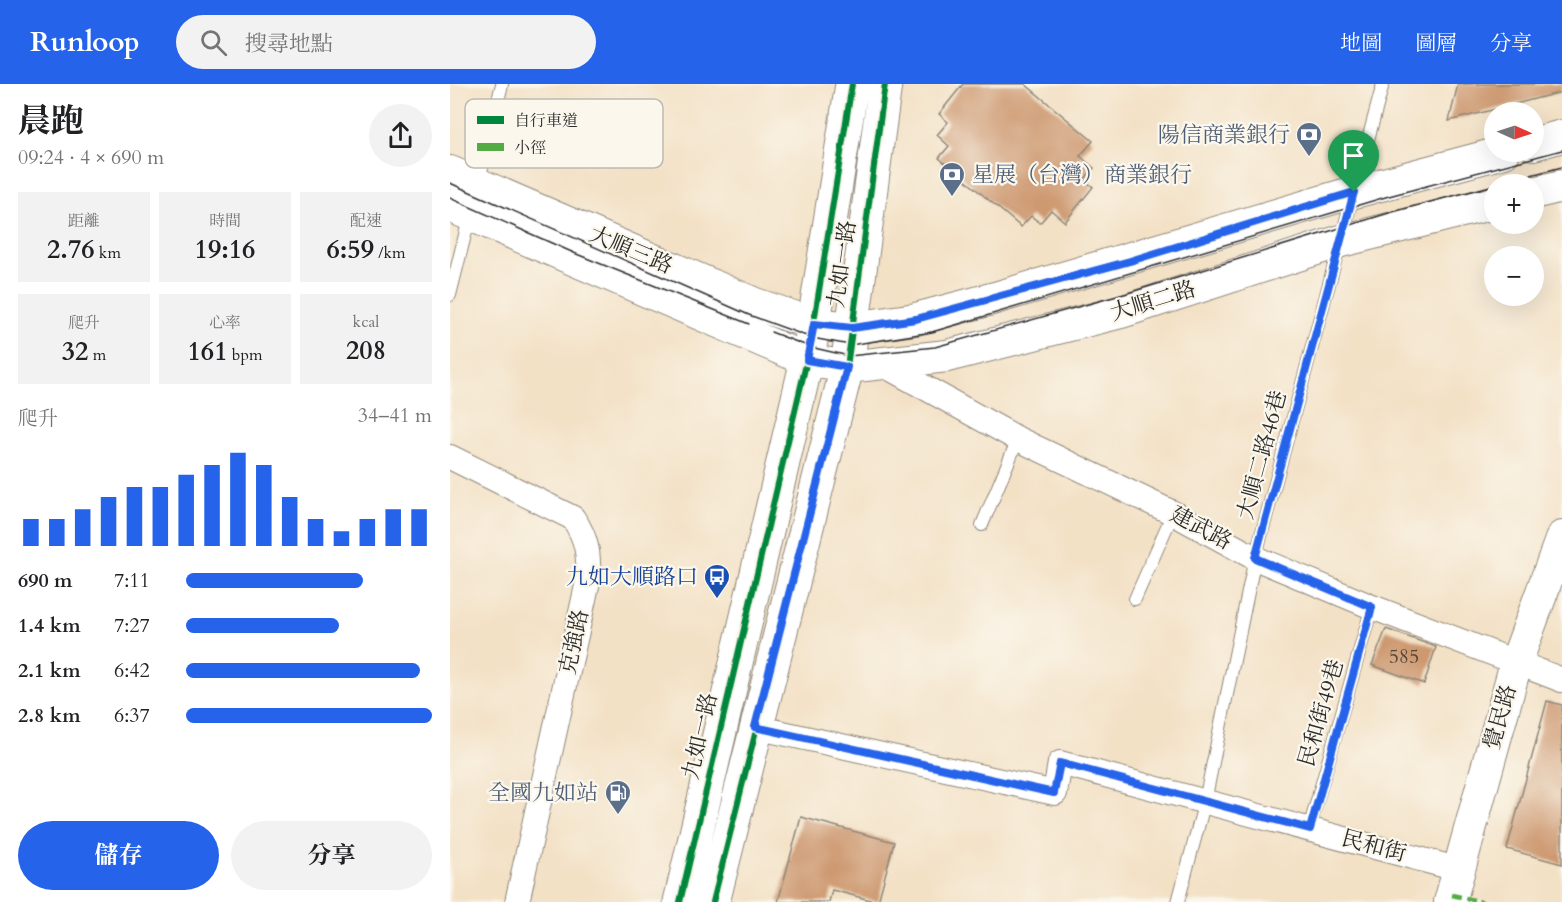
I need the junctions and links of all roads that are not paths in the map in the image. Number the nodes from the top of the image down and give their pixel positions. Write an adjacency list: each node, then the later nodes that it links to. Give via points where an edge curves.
1 (502, 84): 5 (lane)
2 (852, 84): 17 (main road, 九如一路)
3 (885, 84): 18 (main road, 九如一路)
4 (1383, 84): 12 (lane, 大順二路46巷)
5 (496, 99)
6 (1562, 136): 7 (street)
7 (1544, 141)
8 (1484, 157): 12 (street, 大順二路)
9 (464, 178): 14 (lane); 17 (street, 大順三路, via 755,304)
10 (1562, 186): 11 (street)
11 (1544, 190)
12 (1354, 192): 15 (lane, 大順二路46巷); 18 (street, 大順二路, via 986,301 916,319)
13 (1484, 205): 15 (street, 大順二路)
14 (460, 211): 16 (lane); 19 (street, 大順三路)
15 (1341, 241): 20 (street, 大順二路, via 1121,312 947,356); 27 (lane, 大順二路46巷)
16 (450, 295)
17 (814, 324): 18 (street, 大順二路); 19 (main road, 九如一路)
18 (852, 328): 21 (main road, 九如一路)
19 (807, 360): 21 (street, 大順二路); 37 (main road, 九如一路)
20 (884, 365): 21 (street, 大順二路); 22 (street, 建武路)
21 (847, 367): 32 (main road, 九如一路)
22 (1018, 440): 24 (street, 建武路); 25 (lane)
23 (450, 457): 36 (street, 克強路, via 573,518 590,553 588,581)
24 (1173, 513): 27 (street, 建武路); 28 (lane)
25 (982, 525)
26 (1562, 537): 30 (street, 覺民路)
27 (1255, 558): 29 (street, 建武路); 33 (lane, 大順二路46巷)
28 (1135, 599)
29 (1372, 607): 30 (street, 建武路); 34 (lane, 民和街49巷)
30 (1516, 663): 31 (street, 建武路); 35 (street, 覺民路)
31 (1562, 680)
32 (755, 727): 33 (street, 民和街, via 1054,793 1060,763); 38 (main road, 九如一路)
33 (1205, 801): 34 (street, 民和街); 39 (lane, 大順二路46巷)
34 (1310, 829): 35 (street, 民和街)
35 (1457, 869): 40 (street, 覺民路)
36 (517, 902)
37 (680, 902)
38 (713, 902)
39 (1178, 902)
40 (1450, 902)

